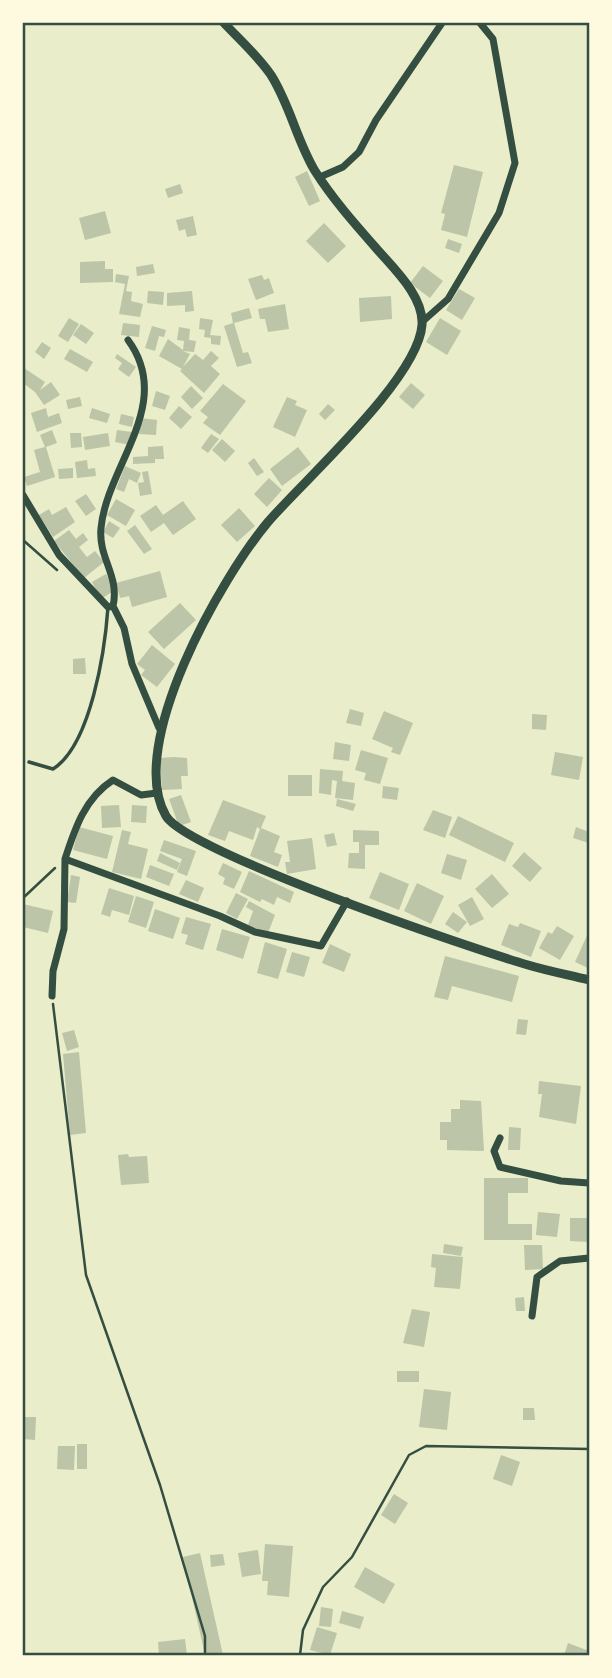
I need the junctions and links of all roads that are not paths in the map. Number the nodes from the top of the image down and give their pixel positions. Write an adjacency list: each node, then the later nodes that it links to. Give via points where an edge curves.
1 (224, 23): 4 (street, via 270,74)
2 (442, 23): 4 (street, via 359,152 343,167)
3 (480, 23): 5 (street, via 493,38 515,163 499,213 448,299)
4 (320, 177): 5 (street, via 415,296)
5 (422, 322): 9 (street, via 416,347 395,380 313,477 267,523 243,559 209,614)
6 (128, 340): 8 (street, via 140,356 143,404 101,527 103,552 117,590)
7 (23, 495): 8 (street, via 59,555)
8 (110, 607): 9 (street, via 124,628 132,664); 10 (lane, via 91,705 78,735 63,763 53,769)
9 (159, 728): 11 (street)
10 (29, 762)
11 (157, 793): 12 (street, via 141,795 113,780 97,790 76,825); 13 (street, via 165,815 188,836)
12 (65, 859): 13 (street, via 255,932 321,946); 15 (street, via 64,929)
13 (346, 901): 14 (street, via 456,942)
14 (589, 980)
15 (52, 996)
16 (499, 1138): 17 (street, via 494,1151 500,1167)
17 (589, 1183)
18 (589, 1258): 19 (street, via 560,1261 537,1277)
19 (532, 1316)

